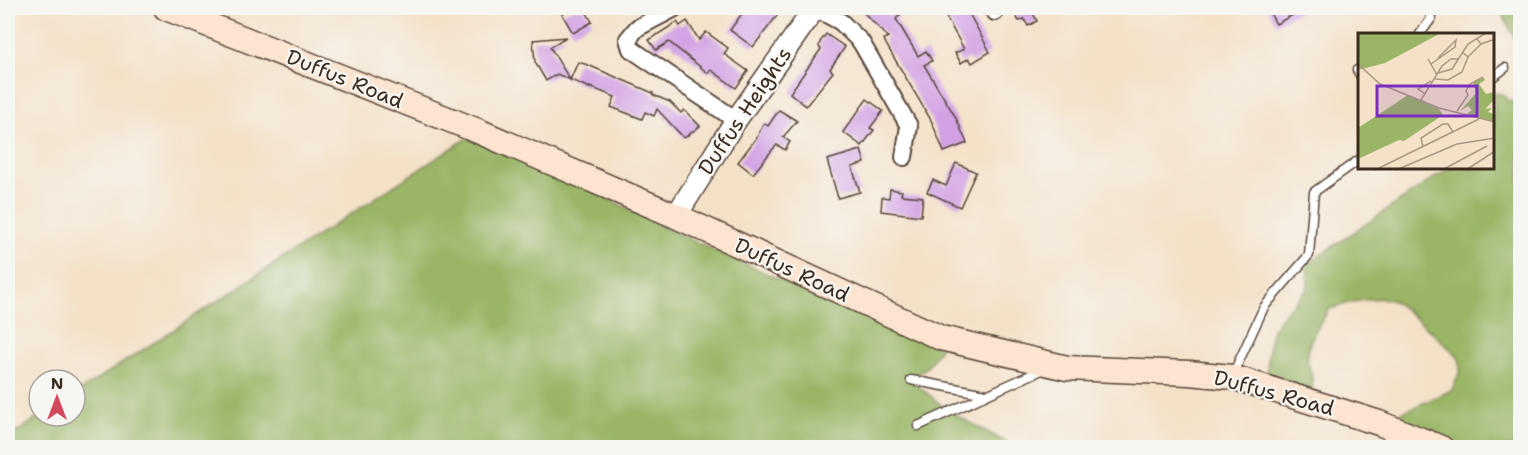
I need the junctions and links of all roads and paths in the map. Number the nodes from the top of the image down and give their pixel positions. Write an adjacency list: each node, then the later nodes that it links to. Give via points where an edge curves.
1 (166, 8): 11 (main road, Duffus Road, via 478,130)
2 (675, 8): 8 (street, via 637,28 628,39 631,49)
3 (815, 8): 8 (street, Duffus Heights); 9 (street, via 841,22 861,42 909,126)
4 (1430, 8): 5 (lane, via 1431,19)
5 (1421, 33)
6 (1505, 68): 7 (lane)
7 (1495, 75)
8 (736, 120): 11 (street, Duffus Heights)
9 (904, 157)
10 (1358, 160): 13 (lane, via 1314,192 1309,255 1264,307)
11 (676, 216): 12 (main road, Duffus Road, via 941,339)
12 (1052, 366): 13 (main road, Duffus Road); 15 (lane)
13 (1232, 377): 17 (main road, Duffus Road, via 1379,423)
14 (911, 380): 15 (lane)
15 (987, 394): 16 (lane)
16 (918, 426)
17 (1441, 447)

